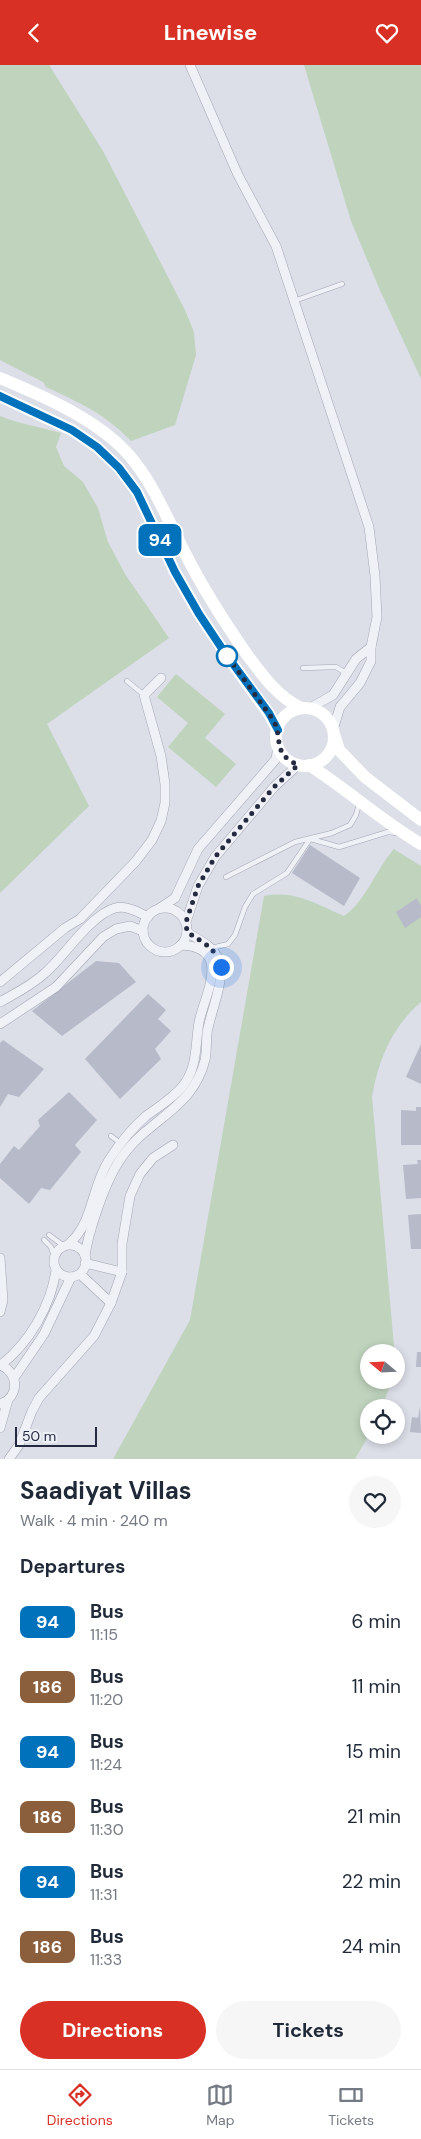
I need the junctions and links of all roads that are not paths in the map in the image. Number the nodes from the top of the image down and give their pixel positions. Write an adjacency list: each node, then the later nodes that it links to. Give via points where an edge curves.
1 (190, 65): 3 (street, via 238,175 276,246)
2 (342, 284): 3 (lane)
3 (294, 301): 6 (street, via 368,527 378,617)
4 (0, 378): 12 (street, via 79,415 105,432 137,465 154,490 192,567 239,643 270,685 285,699)
5 (0, 396): 13 (street, via 72,430 108,457 128,480 199,614)
6 (371, 647): 8 (street); 14 (street, via 371,661 360,683 340,707)
7 (303, 669): 8 (lane, via 336,667)
8 (346, 673): 12 (street, via 333,695)
9 (161, 678): 11 (street)
10 (127, 681): 11 (lane)
11 (144, 695): 30 (street, via 161,756 165,784 161,821 152,840 80,919 64,928)
12 (305, 708): 13 (street, via 285,717); 14 (street, via 328,718)
13 (278, 730): 15 (street)
14 (334, 733): 16 (street, via 325,758); 18 (street, via 339,750 365,777)
15 (278, 746): 16 (street, via 283,755); 23 (street, via 276,759 198,849 175,898)
16 (304, 765): 17 (street); 25 (street, via 274,787 215,857 198,886)
17 (360, 800): 19 (street); 20 (lane, via 350,825)
18 (421, 820)
19 (403, 834): 20 (lane, via 388,832 339,847); 21 (street)
20 (310, 839): 22 (lane, via 295,842); 29 (lane, via 287,873 253,894 228,944)
21 (421, 844)
22 (226, 877)
23 (160, 908): 24 (street); 25 (street, via 173,909)
24 (148, 917): 26 (street); 31 (street, via 126,908 115,908 70,944 47,972)
25 (186, 922): 27 (street)
26 (143, 931): 28 (street, via 154,949 168,952); 32 (street, via 130,926 116,929 103,937 56,987)
27 (187, 932): 28 (street); 29 (street)
28 (181, 945): 34 (street, via 194,946 206,953 213,977 199,1023 193,1067 182,1087)
29 (212, 949): 41 (street, via 219,959 220,979 198,1080 174,1107 134,1139 117,1164 87,1241)
30 (0, 982)
31 (0, 1002)
32 (0, 1024)
33 (111, 1136): 34 (lane)
34 (120, 1143): 38 (street, via 105,1166 83,1230)
35 (173, 1145): 43 (street, via 153,1158 140,1174 130,1196 122,1244)
36 (49, 1235): 38 (lane)
37 (44, 1240): 39 (lane)
38 (67, 1245): 39 (street); 41 (street, via 80,1249)
39 (54, 1256): 42 (street)
40 (0, 1257): 46 (street, via 3,1300)
41 (85, 1260): 43 (street); 44 (street)
42 (56, 1270): 44 (street, via 60,1274); 47 (street, via 48,1300 32,1331 14,1354)
43 (122, 1273): 45 (street)
44 (76, 1275): 45 (street); 48 (street, via 44,1334)
45 (111, 1303): 51 (street, via 94,1336 32,1411)
46 (0, 1312)
47 (0, 1365): 48 (street)
48 (14, 1378): 49 (street, via 14,1390)
49 (4, 1402): 50 (street)
50 (0, 1428)
51 (9, 1459)

